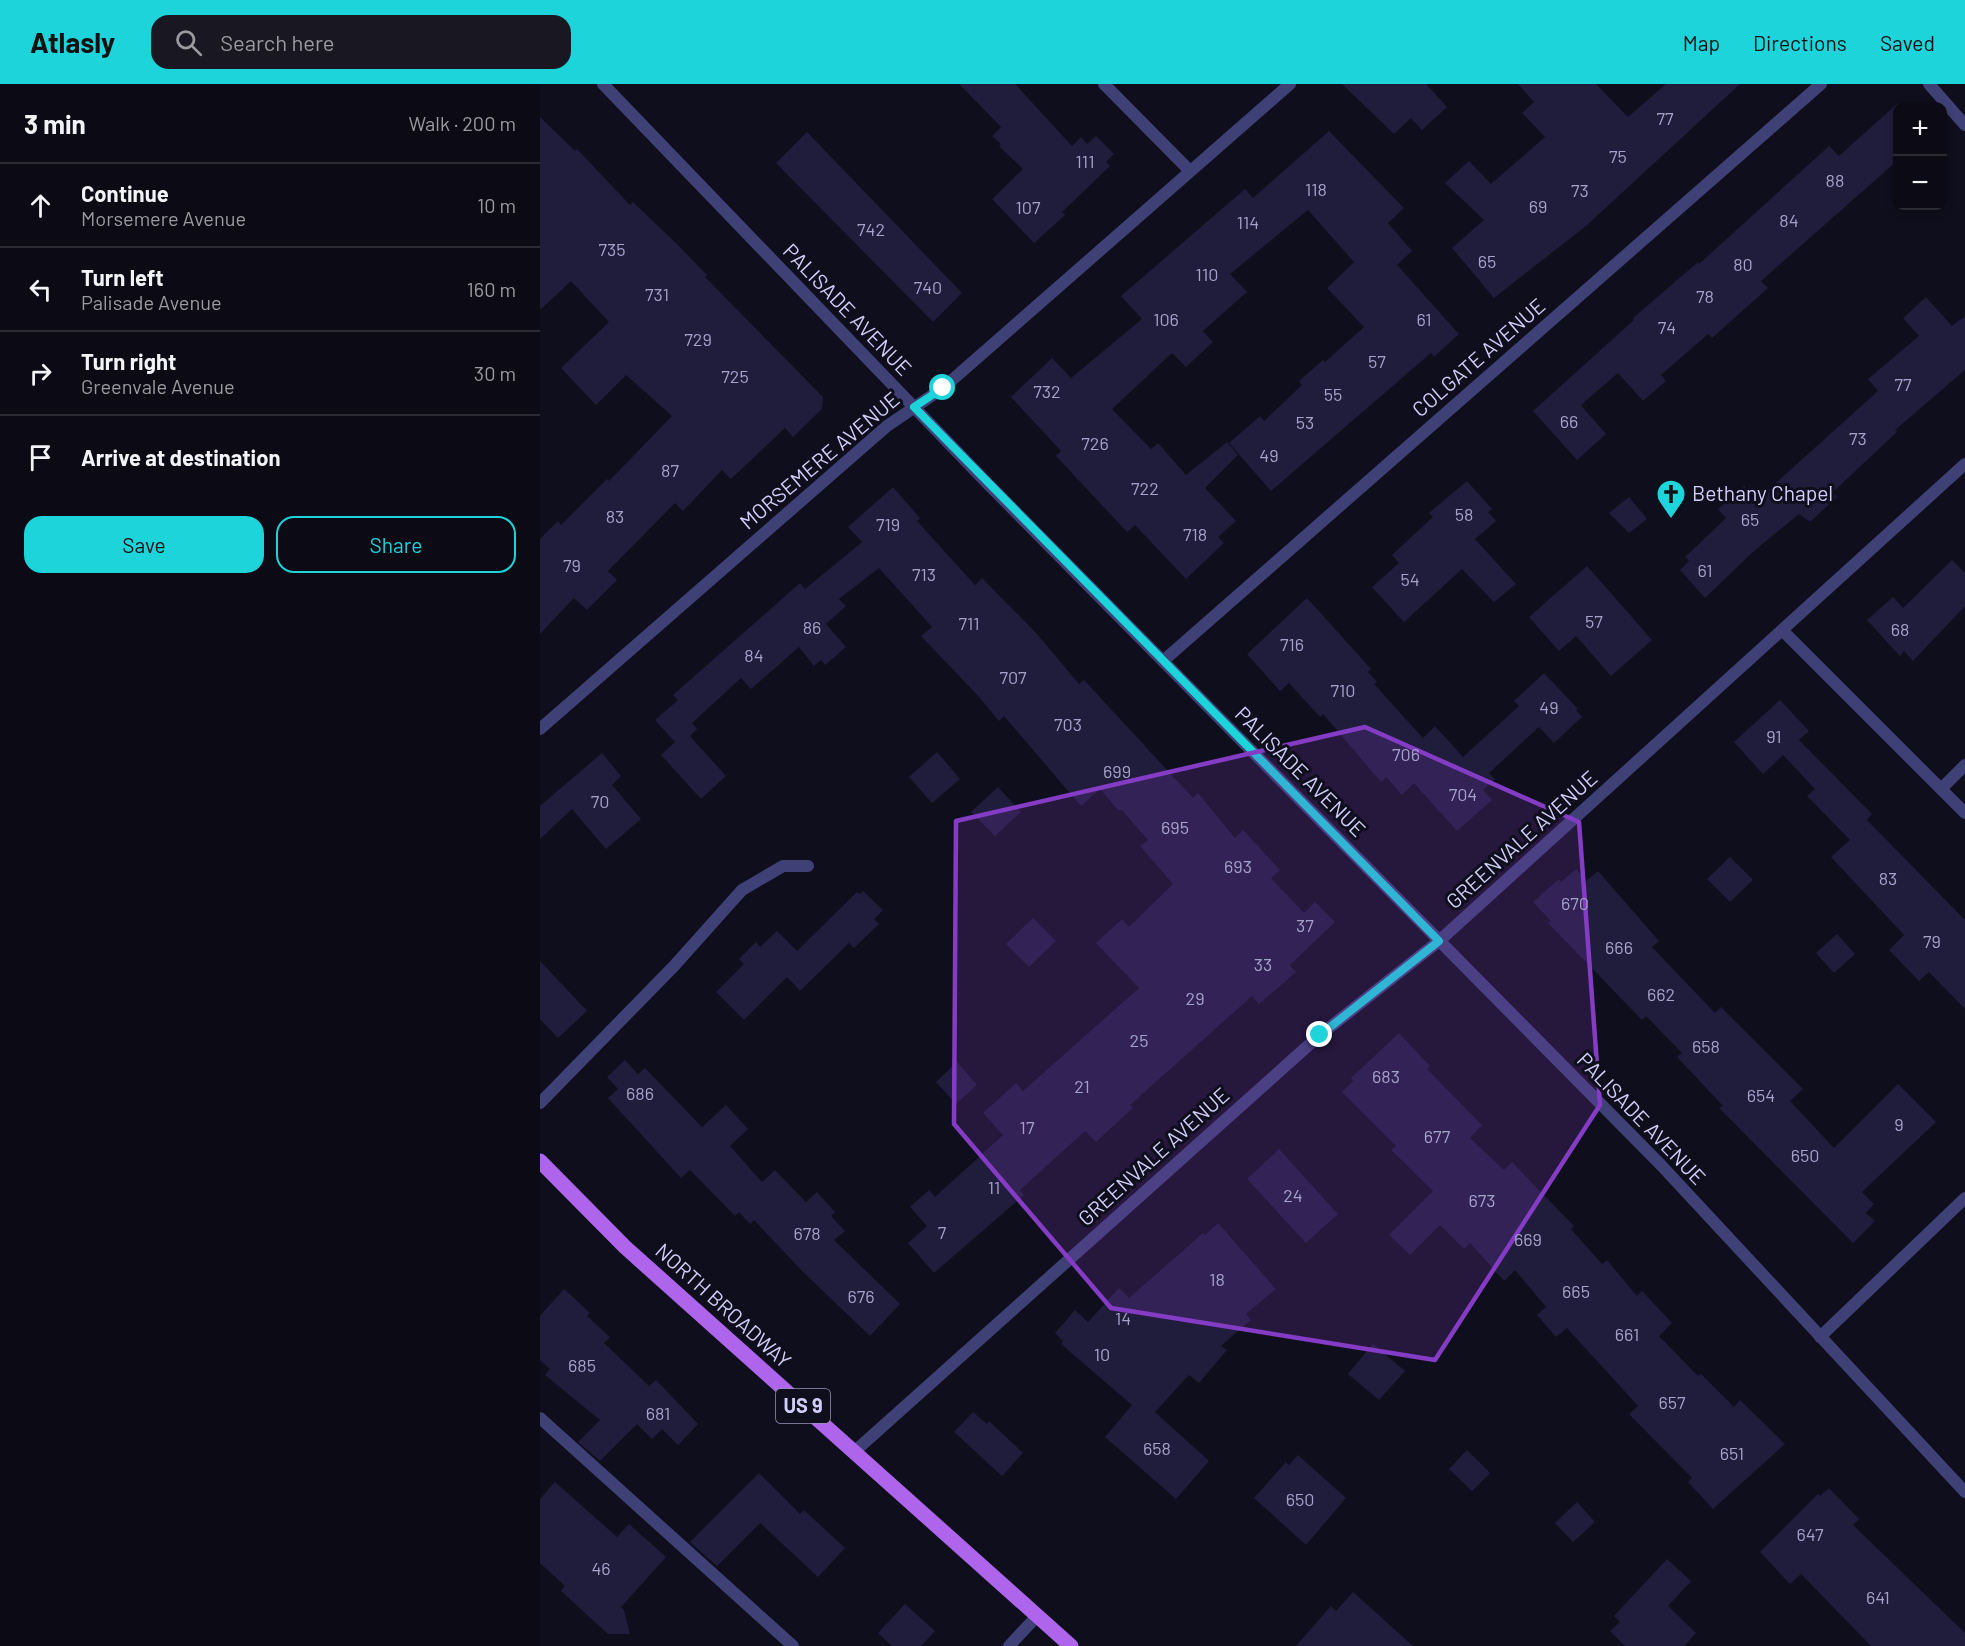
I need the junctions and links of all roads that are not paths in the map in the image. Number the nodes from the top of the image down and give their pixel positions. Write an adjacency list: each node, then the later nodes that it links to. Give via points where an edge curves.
1 (603, 84): 8 (street, PALISADE AVENUE)
2 (1104, 84): 7 (street)
3 (1290, 84): 7 (street, MORSEMERE AVENUE)
4 (1821, 84): 11 (street, COLGATE AVENUE)
5 (1929, 84): 6 (street)
6 (1965, 125)
7 (1190, 171): 8 (street, MORSEMERE AVENUE, via 943,388)
8 (914, 407): 11 (street, PALISADE AVENUE); 12 (street, MORSEMERE AVENUE, via 887,426)
9 (1965, 464): 10 (street, GREENVALE AVENUE)
10 (1783, 632): 14 (street); 17 (street, GREENVALE AVENUE)
11 (1163, 661): 17 (street, PALISADE AVENUE)
12 (540, 729)
13 (1965, 765): 14 (street)
14 (1941, 789): 15 (street)
15 (1965, 813)
16 (808, 866): 18 (street, via 783,866 742,890)
17 (1439, 941): 21 (street, PALISADE AVENUE, via 1660,1164); 23 (street, GREENVALE AVENUE, via 1320,1035)
18 (540, 1103)
19 (540, 1161): 23 (main road, NORTH BROADWAY / US 9, via 625,1247)
20 (1965, 1198): 21 (street)
21 (1820, 1337): 24 (street, PALISADE AVENUE)
22 (540, 1418): 26 (street)
23 (854, 1452): 25 (main road, NORTH BROADWAY / US 9)
24 (1965, 1492)
25 (1038, 1615): 27 (street); 28 (main road, NORTH BROADWAY / US 9)
26 (793, 1646)
27 (1009, 1646)
28 (1071, 1646)

